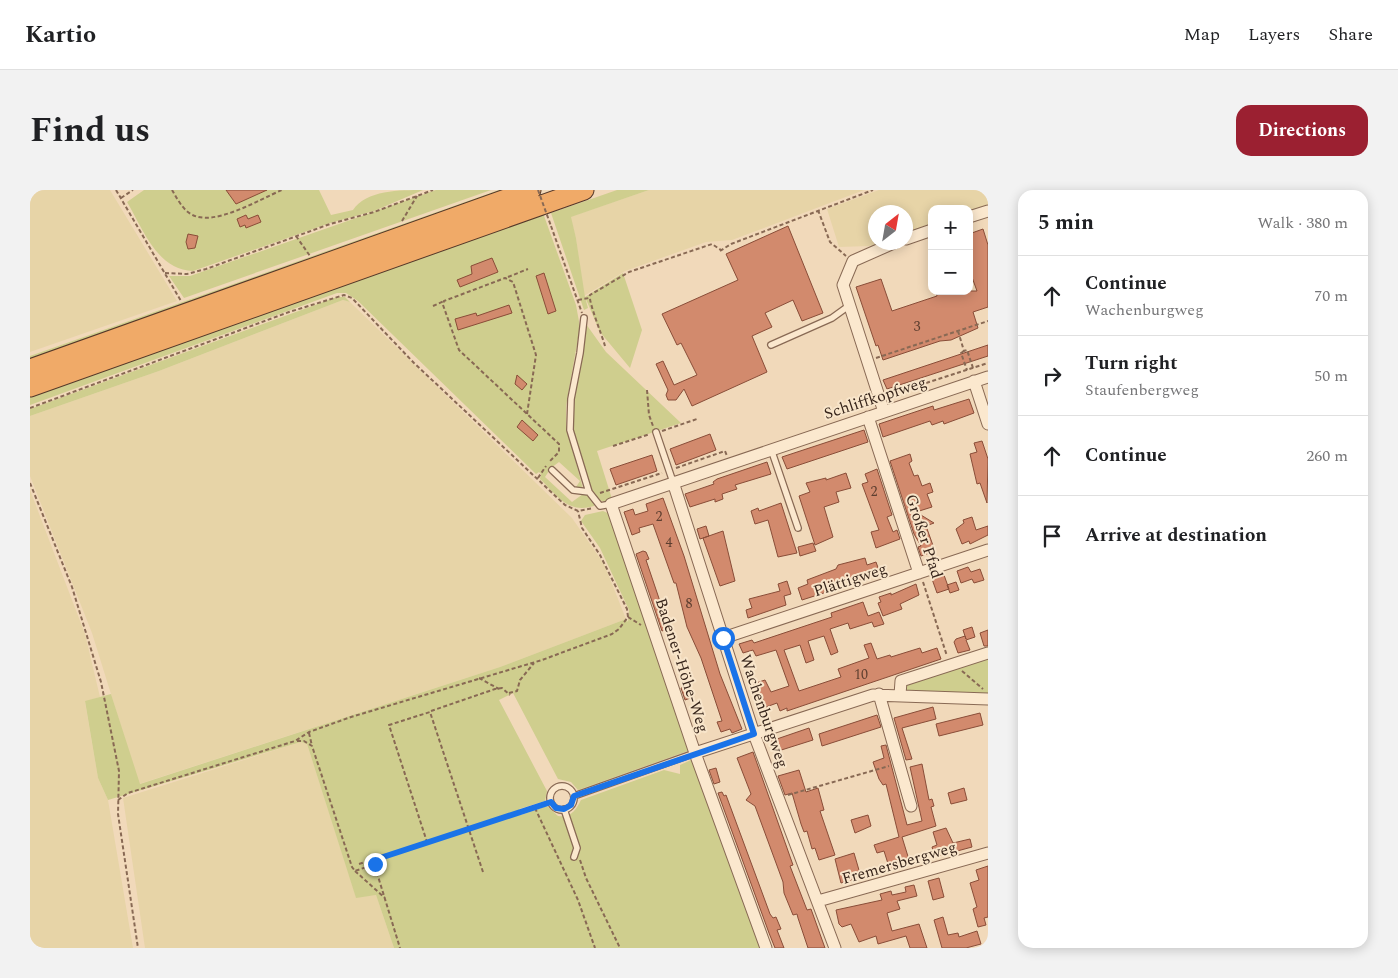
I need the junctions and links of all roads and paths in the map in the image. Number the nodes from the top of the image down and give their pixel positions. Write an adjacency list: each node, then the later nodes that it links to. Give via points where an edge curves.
1 (116, 190): 12 (path)
2 (133, 190): 12 (path)
3 (172, 190): 4 (path, via 189,214 208,219)
4 (282, 190)
5 (425, 190): 11 (path)
6 (433, 190): 11 (path)
7 (531, 190): 41 (highway)
8 (538, 190): 27 (path, bridge)
9 (584, 190): 46 (highway)
10 (873, 190): 13 (path)
11 (420, 193): 16 (path); 18 (path, via 374,212)
12 (121, 198): 24 (path)
13 (818, 210): 22 (path, via 830,242); 26 (path, via 721,250 712,244 629,272)
14 (988, 211): 15 (street)
15 (973, 216)
16 (400, 224)
17 (928, 231): 19 (street)
18 (296, 236): 21 (path); 24 (path, via 187,274)
19 (913, 237)
20 (878, 250): 22 (street)
21 (310, 256)
22 (853, 261): 30 (street, via 843,285)
23 (528, 269): 25 (path)
24 (165, 273): 28 (path)
25 (505, 278): 29 (path); 51 (path, via 513,282 536,355)
26 (589, 298): 27 (path); 37 (path)
27 (578, 300): 32 (path)
28 (180, 301)
29 (444, 301): 31 (path); 51 (path, via 457,347)
30 (850, 305): 36 (lane, via 832,318); 39 (street)
31 (433, 306)
32 (581, 309)
33 (584, 318): 63 (lane, via 569,415 570,430)
34 (988, 321): 35 (path)
35 (958, 331): 38 (path); 39 (path)
36 (771, 345)
37 (604, 346)
38 (964, 351): 42 (path, via 968,350); 43 (path, via 961,353)
39 (867, 361): 50 (street)
40 (988, 363): 42 (path)
41 (30, 368)
42 (974, 368): 43 (path)
43 (967, 370): 48 (path)
44 (988, 377): 45 (street, Schliffkopfweg)
45 (974, 381): 50 (street, Schliffkopfweg); 53 (street)
46 (30, 387)
47 (648, 390): 54 (path, via 649,416)
48 (887, 396)
49 (30, 408): 60 (path, via 340,294 352,298 414,363)
50 (884, 412): 52 (street, Schliffkopfweg)
51 (527, 414): 57 (path, via 559,444 559,452)
52 (868, 417): 55 (street, Schliffkopfweg); 68 (street, Großer Pfad)
53 (988, 424)
54 (656, 432): 59 (lane)
55 (771, 449): 61 (street, Schliffkopfweg); 66 (lane)
56 (725, 451): 59 (path)
57 (548, 464): 58 (path); 60 (path)
58 (552, 470): 63 (lane, via 573,490)
59 (669, 470): 61 (lane); 63 (path)
60 (538, 479): 65 (path, via 565,505)
61 (673, 482): 64 (street, Schliffkopfweg); 69 (street, Wachenburgweg)
62 (30, 483): 87 (path, via 72,587 101,682 119,772)
63 (591, 494): 64 (lane)
64 (606, 505): 65 (path); 83 (street, Badener-Höhe-Weg)
65 (578, 511): 71 (path, via 582,528 611,574 628,617 612,634)
66 (798, 528)
67 (988, 550): 68 (street, Plättigweg)
68 (919, 573): 69 (street, Plättigweg); 72 (path, Großer Pfad)
69 (723, 638): 80 (street, Wachenburgweg)
70 (988, 653): 72 (street)
71 (534, 663): 73 (path); 74 (path, via 520,680 517,691 509,694)
72 (951, 665): 76 (street, via 901,681); 77 (path, via 981,686)
73 (478, 678): 74 (path); 79 (path)
74 (499, 688): 78 (path)
75 (878, 694): 76 (street); 80 (street); 84 (street)
76 (900, 694): 77 (street)
77 (987, 701)
78 (430, 712): 92 (path); 93 (path, via 389,724)
79 (309, 732): 81 (path); 82 (path)
80 (754, 734): 83 (street); 86 (street, Wachenburgweg)
81 (295, 742): 82 (path, via 304,741); 87 (path, via 128,793)
82 (312, 746): 99 (path)
83 (695, 753): 85 (lane); 107 (street, Badener-Höhe-Weg)
84 (898, 763): 86 (path); 89 (street)
85 (574, 796): 88 (lane, via 569,788 556,787 550,796); 91 (lane, via 571,805)
86 (779, 798): 102 (street, Wachenburgweg)
87 (118, 800): 103 (path)
88 (551, 802): 90 (path); 91 (lane, via 556,808)
89 (911, 806)
90 (535, 807): 92 (path); 105 (path, via 578,900)
91 (564, 809): 95 (lane)
92 (469, 828): 93 (path); 100 (path)
93 (427, 842): 96 (path)
94 (988, 853): 102 (street, Fremersbergweg)
95 (575, 854): 106 (path)
96 (374, 860): 97 (path); 98 (path)
97 (358, 864)
98 (375, 864): 99 (path); 101 (path)
99 (355, 871): 101 (path)
100 (483, 872)
101 (385, 898): 104 (path)
102 (818, 901): 108 (street, Wachenburgweg)
103 (138, 948)
104 (400, 948)
105 (595, 948)
106 (620, 948)
107 (766, 948)
108 (835, 948)

